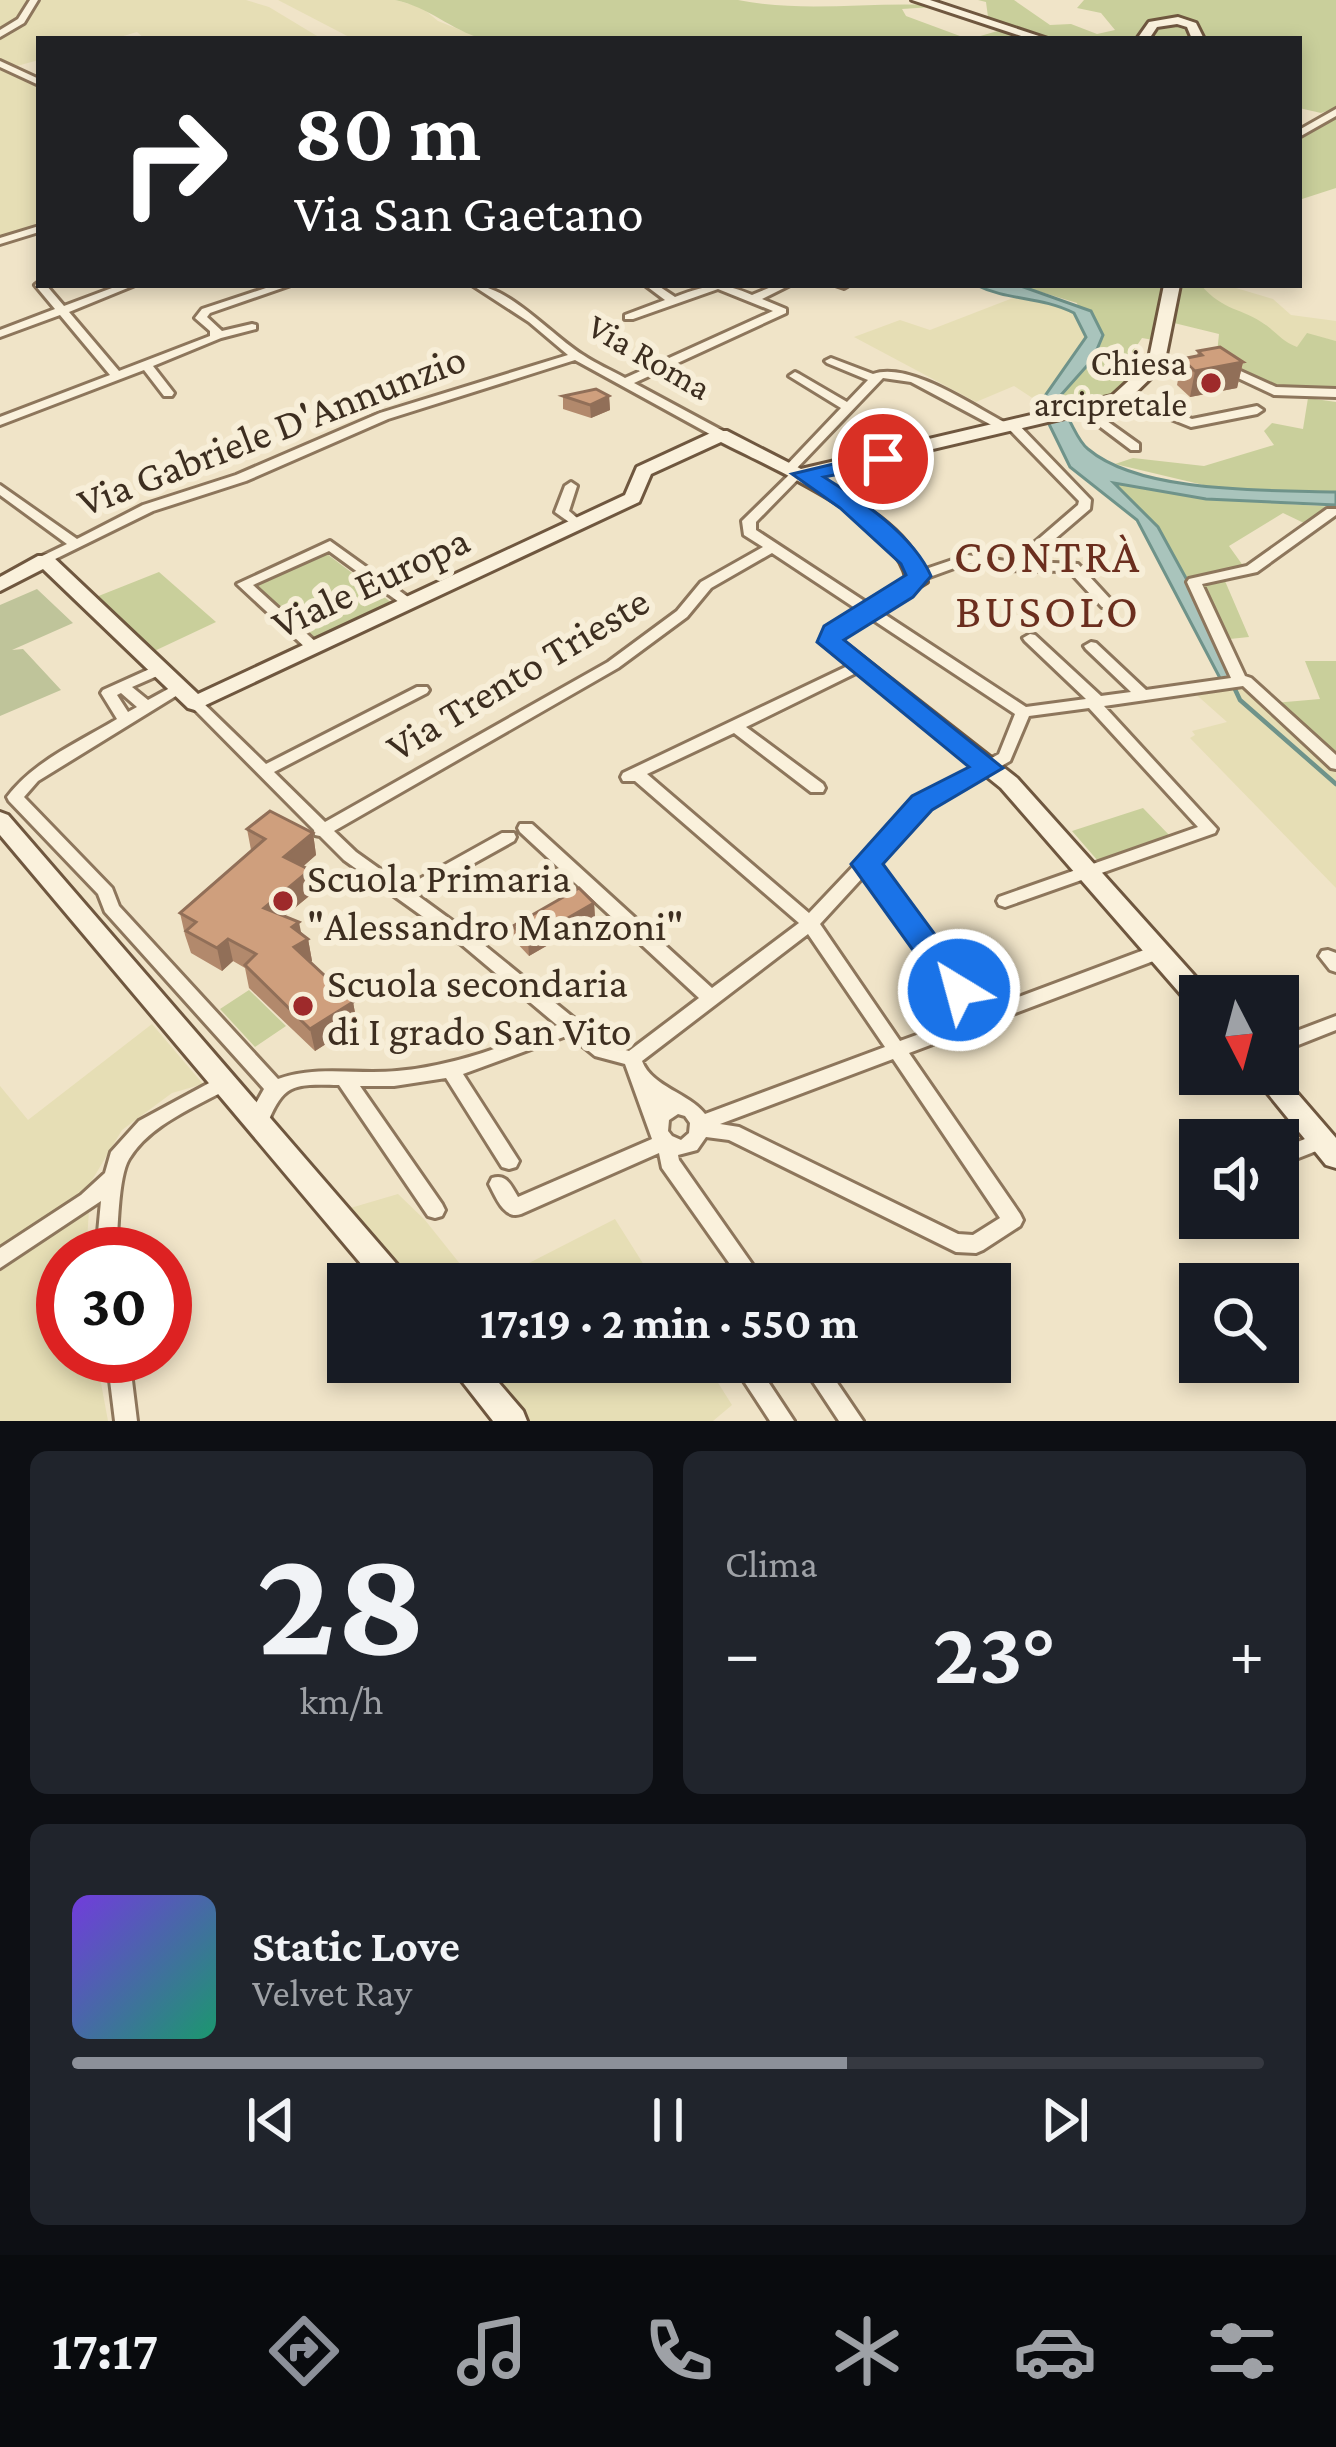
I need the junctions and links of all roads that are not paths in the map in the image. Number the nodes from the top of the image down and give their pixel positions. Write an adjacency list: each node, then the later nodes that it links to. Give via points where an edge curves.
1 (34, 0): 3 (street)
2 (918, 0): 4 (main road)
3 (0, 34)
4 (1032, 36)
5 (1144, 36): 6 (main road, via 1154,24 1178,20)
6 (1197, 36)
7 (0, 64): 8 (street)
8 (36, 81)
9 (1336, 112): 10 (street)
10 (1302, 132)
11 (36, 230): 13 (street)
12 (28, 240): 13 (street)
13 (0, 245)
14 (44, 288): 26 (street)
15 (122, 288): 26 (street)
16 (277, 288): 27 (street)
17 (488, 288): 33 (street, Via Roma)
18 (656, 288): 24 (street)
19 (669, 288): 24 (street)
20 (709, 288): 24 (street)
21 (726, 288): 25 (street)
22 (778, 288): 25 (street)
23 (1171, 288): 36 (main road)
24 (678, 298): 29 (street)
25 (754, 298): 40 (street, via 782,314)
26 (63, 310): 31 (street); 37 (street)
27 (203, 313): 28 (street); 32 (street)
28 (185, 316)
29 (629, 317)
30 (252, 327): 32 (street)
31 (0, 334)
32 (219, 335): 35 (street)
33 (576, 356): 40 (street, Via Roma); 56 (street, Via Gabriele D'Annunzio, via 383,416)
34 (831, 361): 39 (street)
35 (146, 365): 37 (street); 41 (street)
36 (1156, 365): 42 (street, via 1216,364 1274,391); 43 (main road)
37 (117, 376): 47 (street)
38 (795, 376): 44 (street)
39 (873, 378): 44 (street); 48 (street, via 900,374)
40 (626, 382): 49 (street, Via Roma)
41 (168, 393)
42 (1336, 393)
43 (1125, 396): 45 (main road); 46 (street, via 1191,423)
44 (846, 406): 51 (street)
45 (1086, 410): 48 (main road); 50 (street)
46 (1257, 410)
47 (0, 421)
48 (1007, 425): 51 (main road); 59 (street, via 1085,500)
49 (721, 435): 51 (main road, Via Roma); 55 (main road, Viale Europa, via 643,471 633,498)
50 (1136, 447)
51 (797, 472): 57 (street, via 749,521 749,532); 60 (main road, Via Roma, via 848,503)
52 (571, 486): 55 (street, via 562,512)
53 (0, 489): 56 (street)
54 (1332, 512): 70 (street, via 1252,569 1194,582)
55 (576, 524): 62 (main road, Viale Europa)
56 (73, 542): 58 (street, Via Gabriele D'Annunzio)
57 (772, 547): 64 (street); 86 (street, Via Trento Trieste, via 706,585 682,614 614,665)
58 (45, 560): 61 (main road, Via Gabriele D'Annunzio); 69 (main road)
59 (1016, 566): 60 (street, via 967,559); 63 (street, via 1073,568)
60 (915, 568): 64 (main road, via 904,591)
61 (0, 586)
62 (407, 602): 67 (main road, Viale Europa); 67 (street, via 330,545 244,584)
63 (1107, 604)
64 (868, 610): 68 (main road, via 830,636); 77 (street)
65 (1030, 638): 75 (street)
66 (1090, 646): 73 (street)
67 (314, 647): 74 (main road, Viale Europa)
68 (859, 666): 79 (street); 81 (main road)
69 (158, 670): 71 (street); 74 (main road)
70 (1240, 681): 73 (street); 80 (street)
71 (122, 686): 76 (street); 78 (street, via 108,693)
72 (422, 690): 82 (street)
73 (1141, 694): 75 (street)
74 (187, 695): 76 (street); 82 (street)
75 (1096, 702): 77 (street); 89 (street, via 1210,823 1204,834)
76 (146, 706): 78 (street)
77 (1023, 712): 81 (street, via 1010,751)
78 (124, 717): 106 (street, via 32,777 15,797)
79 (735, 726): 83 (street); 92 (street, via 632,775)
80 (1336, 764)
81 (989, 768): 88 (street, via 922,803); 89 (main road)
82 (266, 770): 86 (street)
83 (817, 788)
84 (0, 820): 105 (main road)
85 (526, 828): 95 (street)
86 (321, 831): 90 (street)
87 (508, 837): 90 (street)
88 (866, 864): 92 (street); 96 (street)
89 (1090, 874): 91 (street); 93 (main road)
90 (404, 895): 98 (street)
91 (1005, 901)
92 (810, 923): 95 (street); 100 (street)
93 (1158, 952): 94 (main road); 96 (street)
94 (1179, 976)
95 (711, 998): 101 (street)
96 (979, 1016): 100 (street)
97 (1336, 1023): 99 (street)
98 (572, 1026): 101 (street, via 601,1051); 102 (street)
99 (1299, 1038)
100 (895, 1046): 108 (street); 108 (street, via 1013,1220 968,1245)
101 (632, 1059): 103 (street)
102 (451, 1069): 104 (street); 113 (street)
103 (644, 1079): 108 (street); 110 (street)
104 (346, 1080): 106 (street, via 314,1078); 116 (street)
105 (224, 1082): 109 (main road); 114 (street, via 146,1126 118,1158)
106 (276, 1090): 109 (street)
107 (1283, 1095): 111 (main road)
108 (697, 1121): 110 (street); 110 (street, via 665,1112)
109 (260, 1122): 119 (main road)
110 (668, 1138): 115 (street, via 514,1208); 120 (street, via 669,1162)
111 (1329, 1148): 112 (street)
112 (1299, 1154)
113 (509, 1161)
114 (114, 1177): 117 (street); 118 (street)
115 (499, 1184)
116 (435, 1210)
117 (107, 1227)
118 (0, 1259)
119 (378, 1263)
120 (741, 1263)
121 (121, 1383): 125 (street)
122 (480, 1383): 126 (main road)
123 (757, 1383): 127 (street)
124 (826, 1383): 128 (street)
125 (126, 1421)
126 (512, 1421)
127 (783, 1421)
128 (852, 1421)

